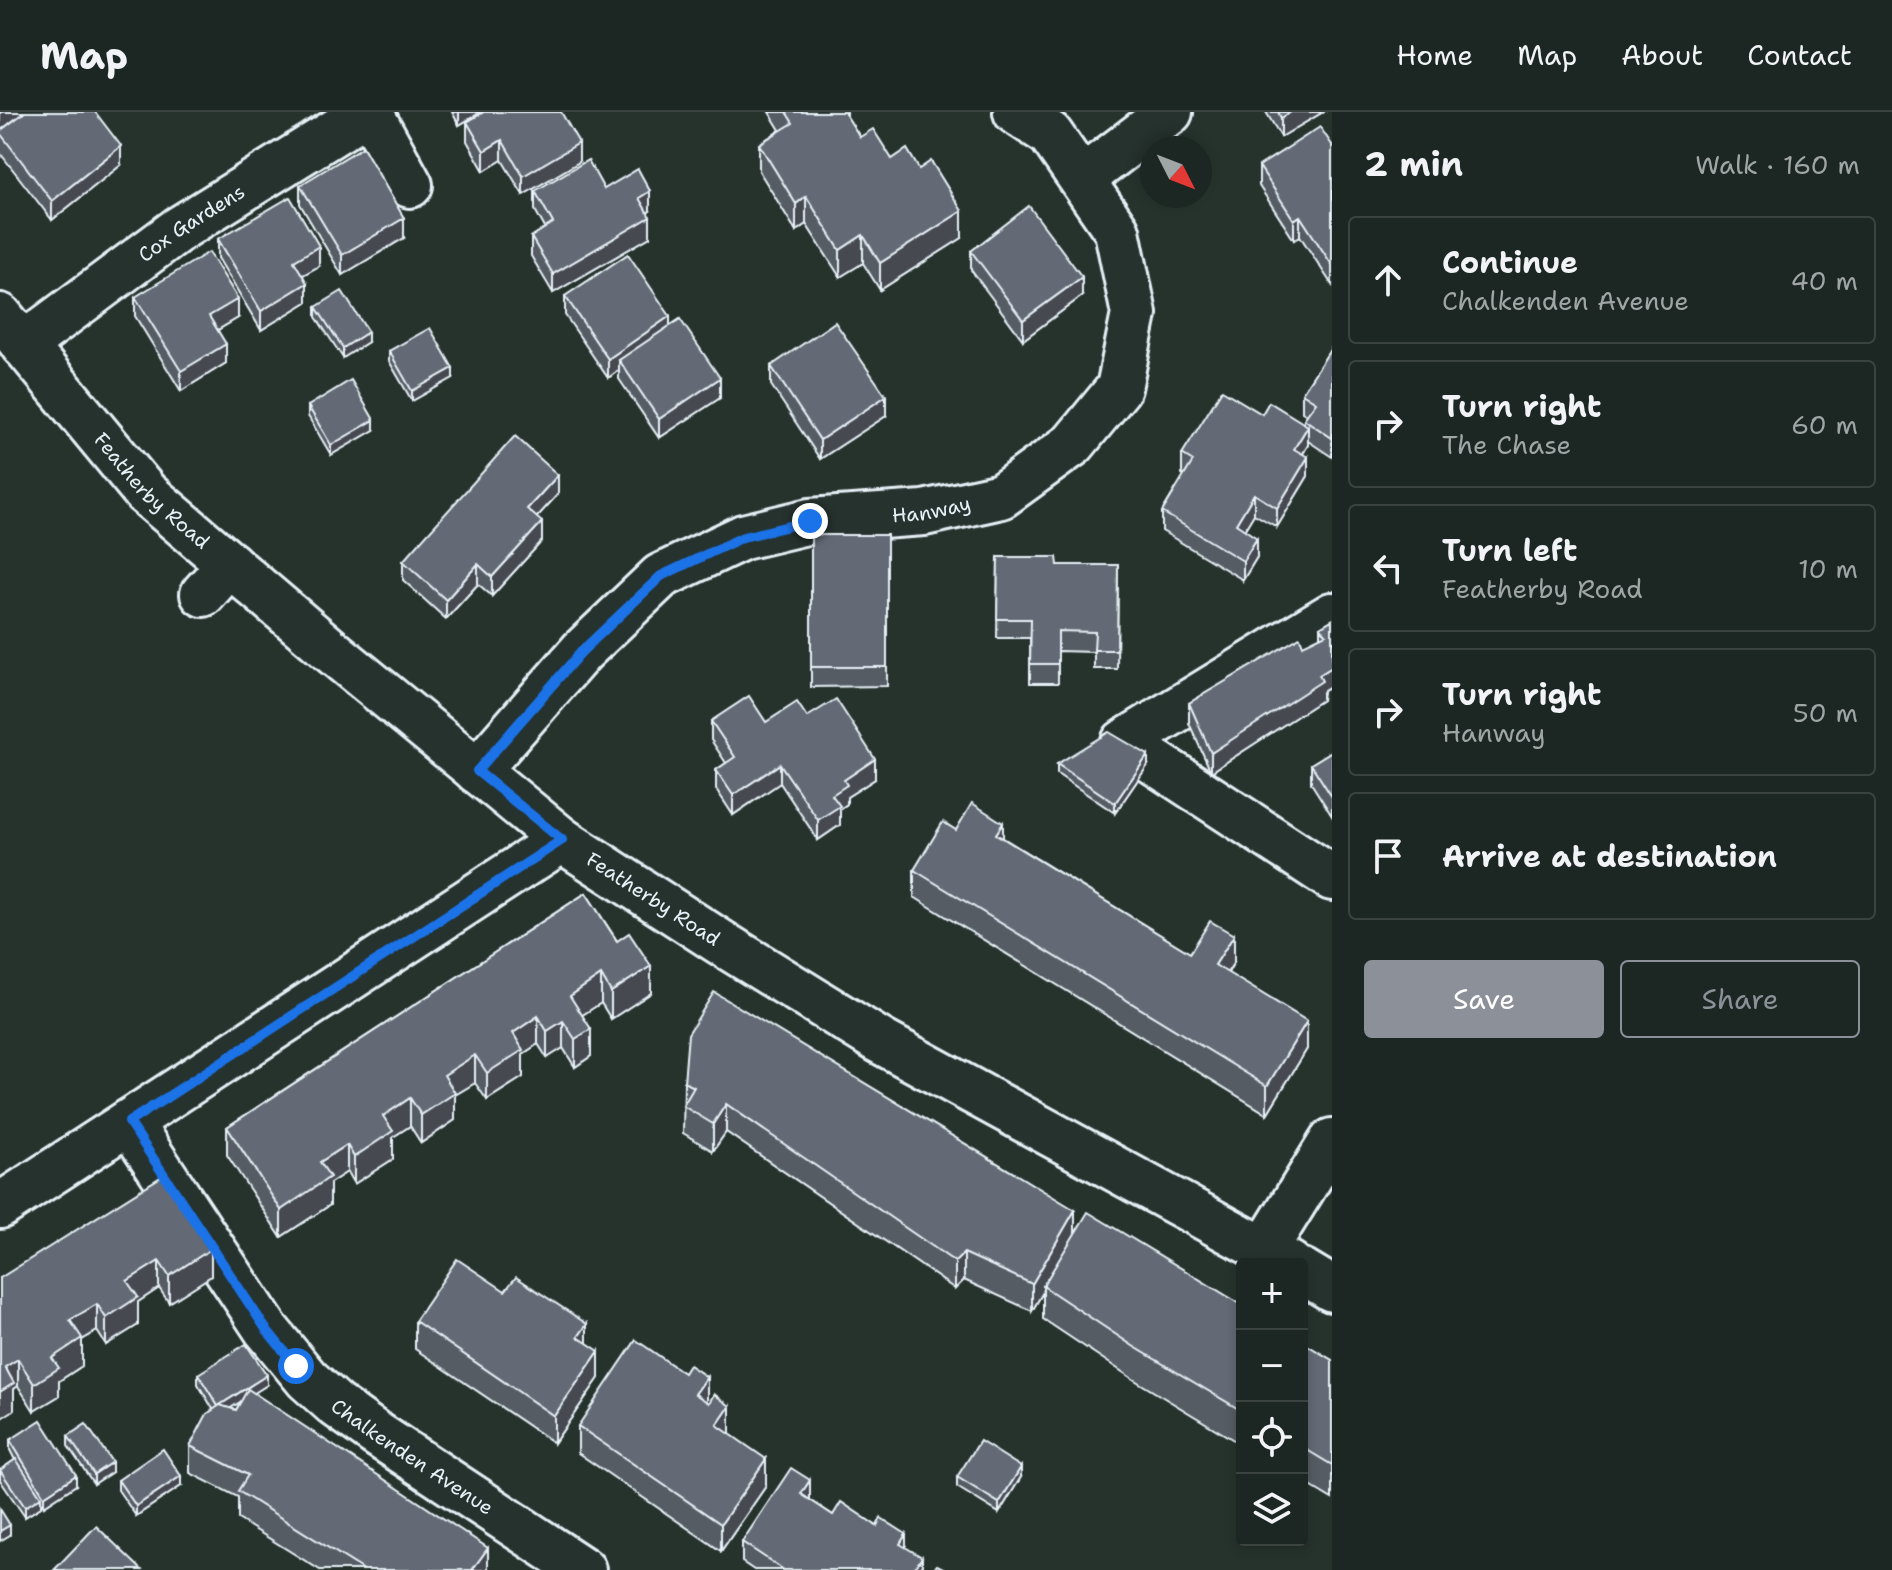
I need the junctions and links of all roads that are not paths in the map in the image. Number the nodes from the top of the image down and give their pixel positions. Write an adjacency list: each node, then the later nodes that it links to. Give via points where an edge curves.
1 (369, 112): 5 (street); 6 (street, Cox Gardens)
2 (1016, 112): 4 (street, Hanway, via 1050,134)
3 (1170, 112): 4 (street)
4 (1082, 179): 8 (street, Hanway, via 1117,231 1134,314 1119,388 1073,444 1001,496 924,513 810,521 743,537 661,576 582,651)
5 (410, 185)
6 (12, 331): 8 (street, Featherby Road, via 216,579)
7 (1332, 615): 10 (street, via 1124,742)
8 (477, 771): 9 (street, Featherby Road)
9 (562, 840): 11 (street); 14 (street, Featherby Road, via 880,1041)
10 (1332, 878)
11 (129, 1122): 13 (street); 17 (street, Chalkenden Avenue, via 266,1329 307,1379 365,1427)
12 (1332, 1141): 14 (street)
13 (0, 1206)
14 (1277, 1256)
15 (1308, 1275): 16 (street)
16 (1332, 1289)
17 (583, 1570)

